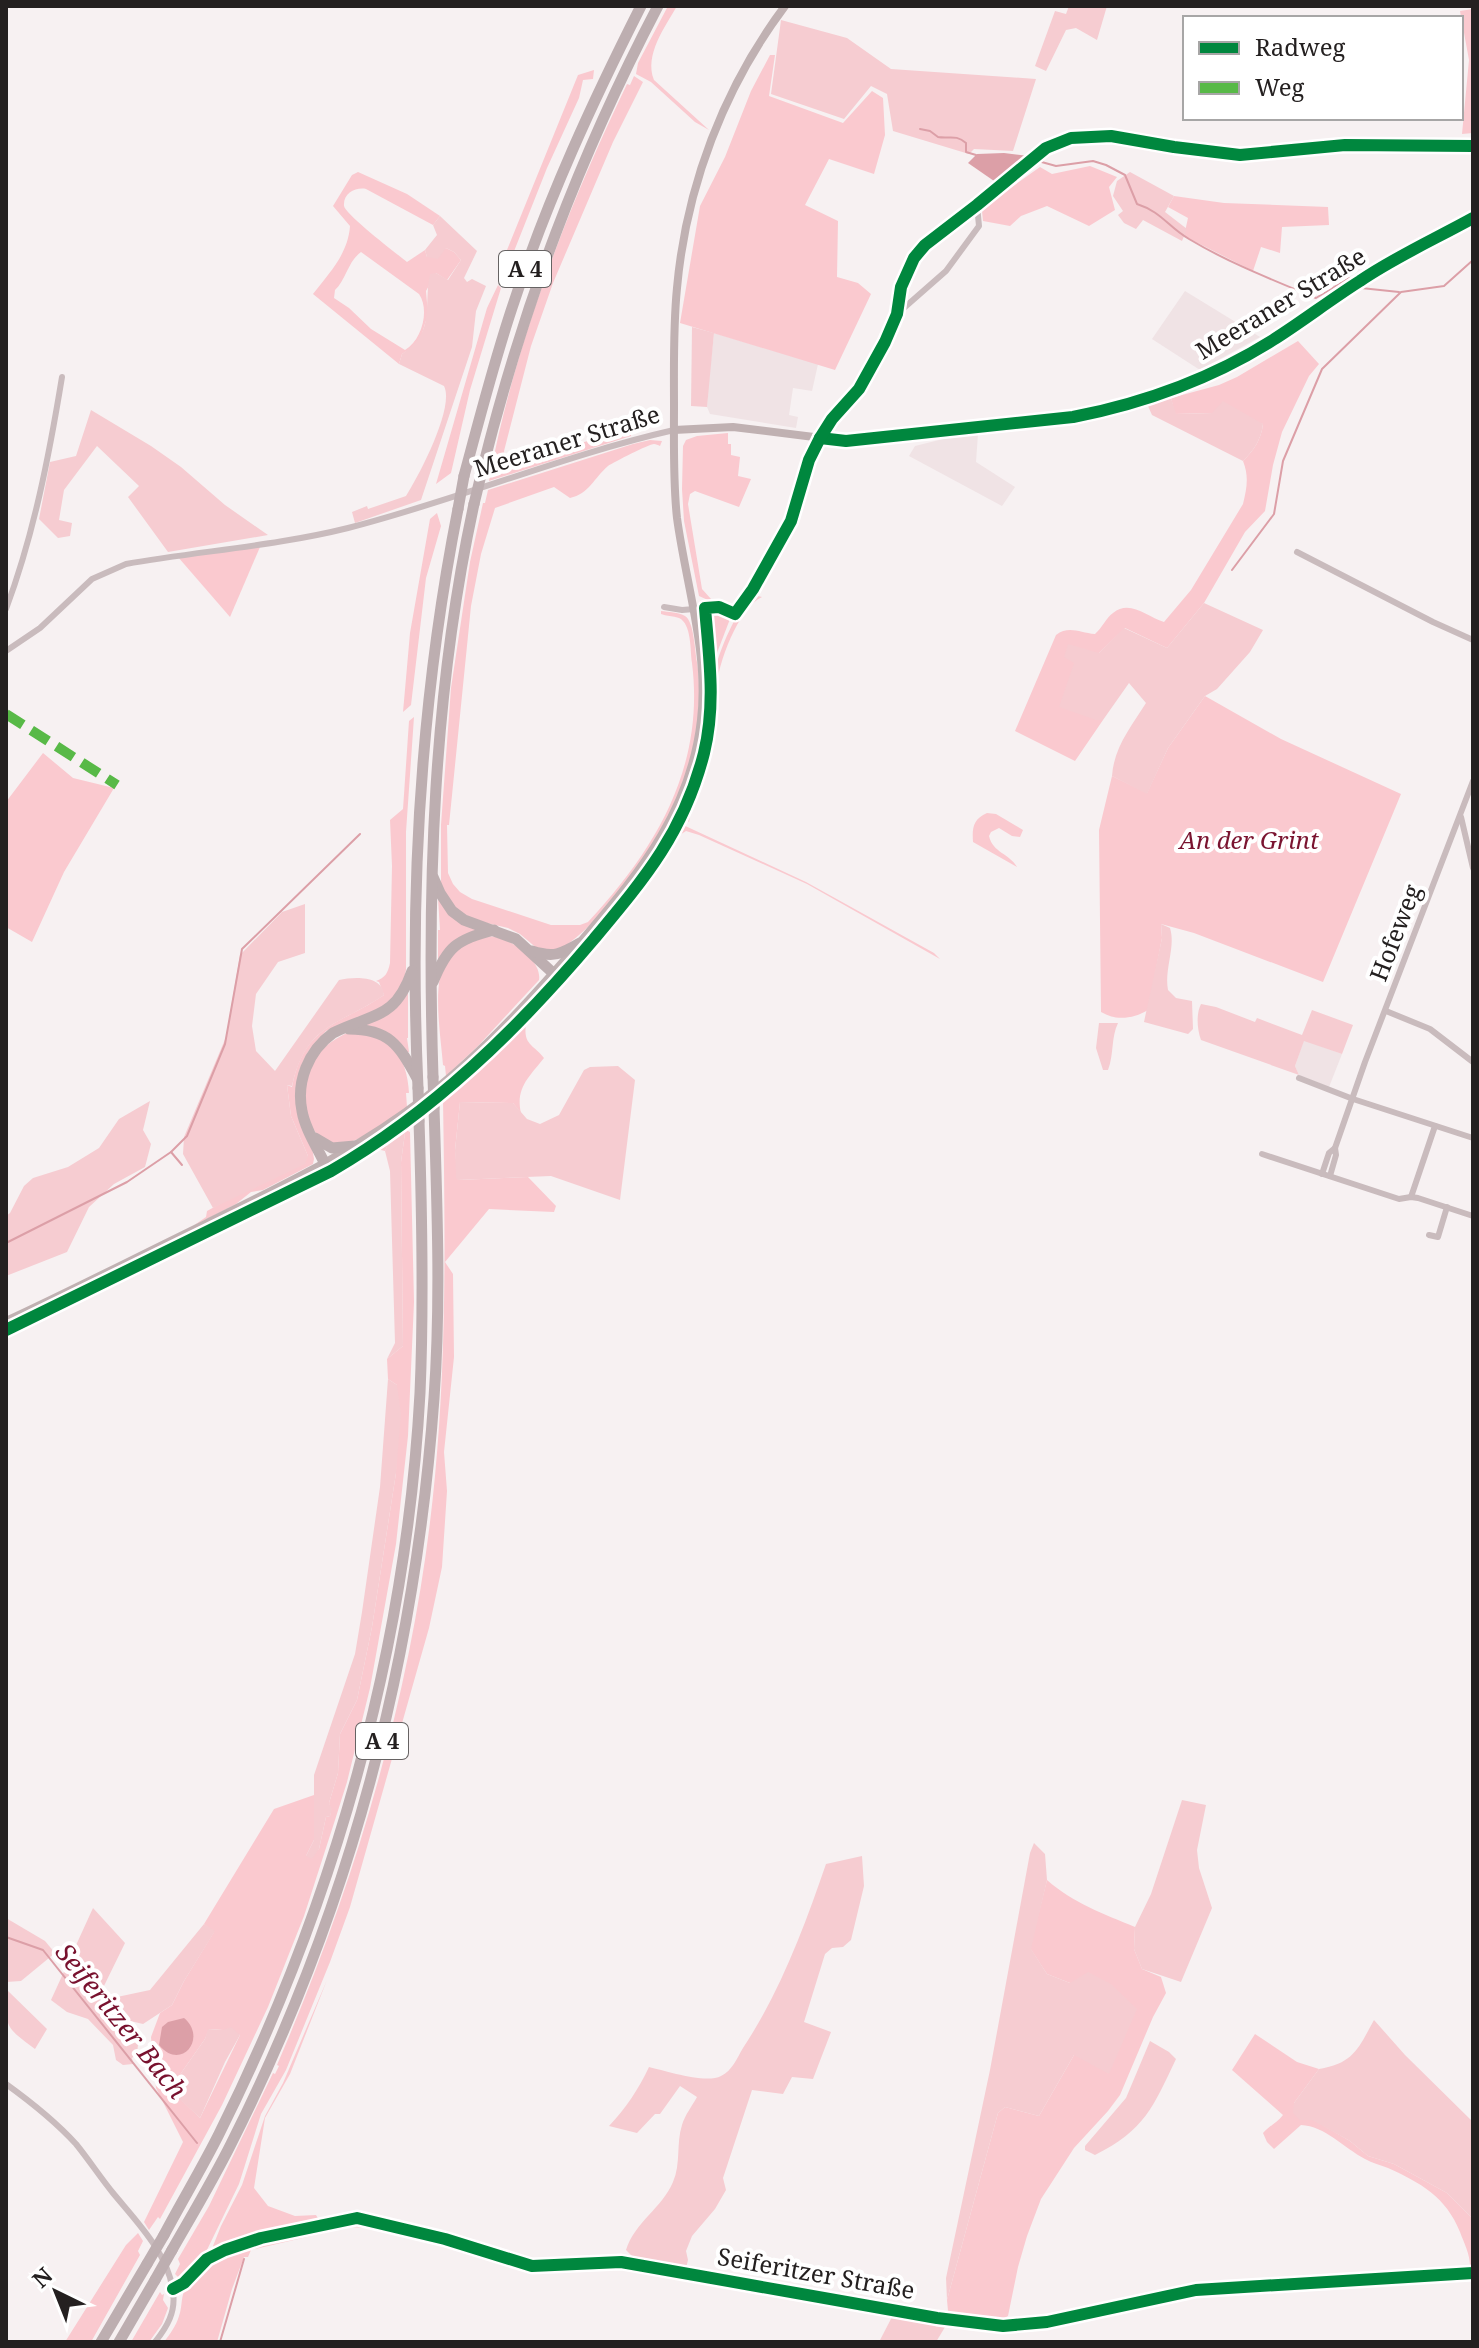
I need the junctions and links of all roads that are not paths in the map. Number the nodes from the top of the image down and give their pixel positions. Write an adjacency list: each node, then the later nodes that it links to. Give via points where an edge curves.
1 (641, 6): 24 (highway, A 4, bridge, via 561,175 515,298 464,476 435,631 422,750)
2 (658, 6): 20 (highway, A 4, bridge, via 575,182 509,364 474,504 446,662)
3 (785, 6): 9 (street, via 750,59 718,124 691,204 674,337)
4 (1473, 146): 5 (street, via 1345,145 1240,155 1111,136 1071,138 1046,148)
5 (977, 205): 7 (street, via 914,258 901,287); 7 (street, via 979,226 946,271)
6 (1473, 218): 10 (street, Meeraner Straße, via 1362,279 1232,364 1160,395 1061,418 846,441)
7 (897, 314): 10 (street, via 859,389)
8 (62, 377): 13 (street, via 47,465)
9 (674, 430): 10 (street, Meeraner Straße, via 733,427); 14 (street, via 676,509); 16 (street, Meeraner Straße, via 347,528 126,564 92,579 40,628)
10 (820, 438): 14 (street, via 791,521 735,614 719,607)
11 (1297, 552): 15 (street)
12 (664, 607): 14 (street)
13 (6, 609)
14 (693, 609): 22 (street, via 702,685 690,774 656,848)
15 (1473, 640)
16 (6, 651)
17 (1473, 781): 18 (street, Hofeweg)
18 (1460, 814): 19 (street); 27 (street, Hofeweg)
19 (1473, 868)
20 (431, 872): 21 (highway, via 452,911); 26 (highway, A 4)
21 (494, 930): 23 (highway); 26 (highway, via 451,947)
22 (580, 943): 23 (highway, via 560,954); 25 (street)
23 (531, 951): 25 (highway)
24 (415, 963): 28 (highway, via 399,999 388,1010); 31 (highway, A 4)
25 (553, 973): 36 (street, via 460,1069)
26 (430, 990): 49 (highway, A 4, bridge, via 437,1285 434,1396 424,1513 390,1708 356,1832 309,1967 236,2134)
27 (1386, 1011): 29 (street, via 1430,1029); 32 (street, Hofeweg)
28 (340, 1030): 31 (highway, via 369,1030 392,1040); 34 (highway, via 311,1056 302,1078 302,1114)
29 (1473, 1062)
30 (1299, 1078): 32 (street)
31 (418, 1084): 48 (highway, A 4, bridge, via 420,1395 404,1547 374,1709 342,1828 295,1964 256,2056 218,2136)
32 (1353, 1099): 33 (street); 39 (street, Hofeweg, via 1329,1153)
33 (1435, 1126): 35 (street); 40 (street)
34 (311, 1135): 36 (highway, via 332,1148); 38 (highway)
35 (1473, 1138)
36 (355, 1146): 38 (street)
37 (1262, 1154): 39 (street)
38 (325, 1164): 44 (street)
39 (1326, 1175): 40 (street, via 1399,1199)
40 (1411, 1197): 41 (street)
41 (1447, 1207): 42 (street); 43 (street, via 1438,1237)
42 (1473, 1216)
43 (1429, 1235)
44 (6, 1321)
45 (6, 2084): 47 (street, via 57,2124 99,2175 150,2240)
46 (1473, 2273): 47 (street, Seiferitzer Straße, via 1196,2290 1047,2322 1003,2326 621,2262 532,2266 357,2218 225,2250)
47 (173, 2289): 50 (street, via 170,2319)
48 (101, 2342)
49 (119, 2342)
50 (155, 2342)

